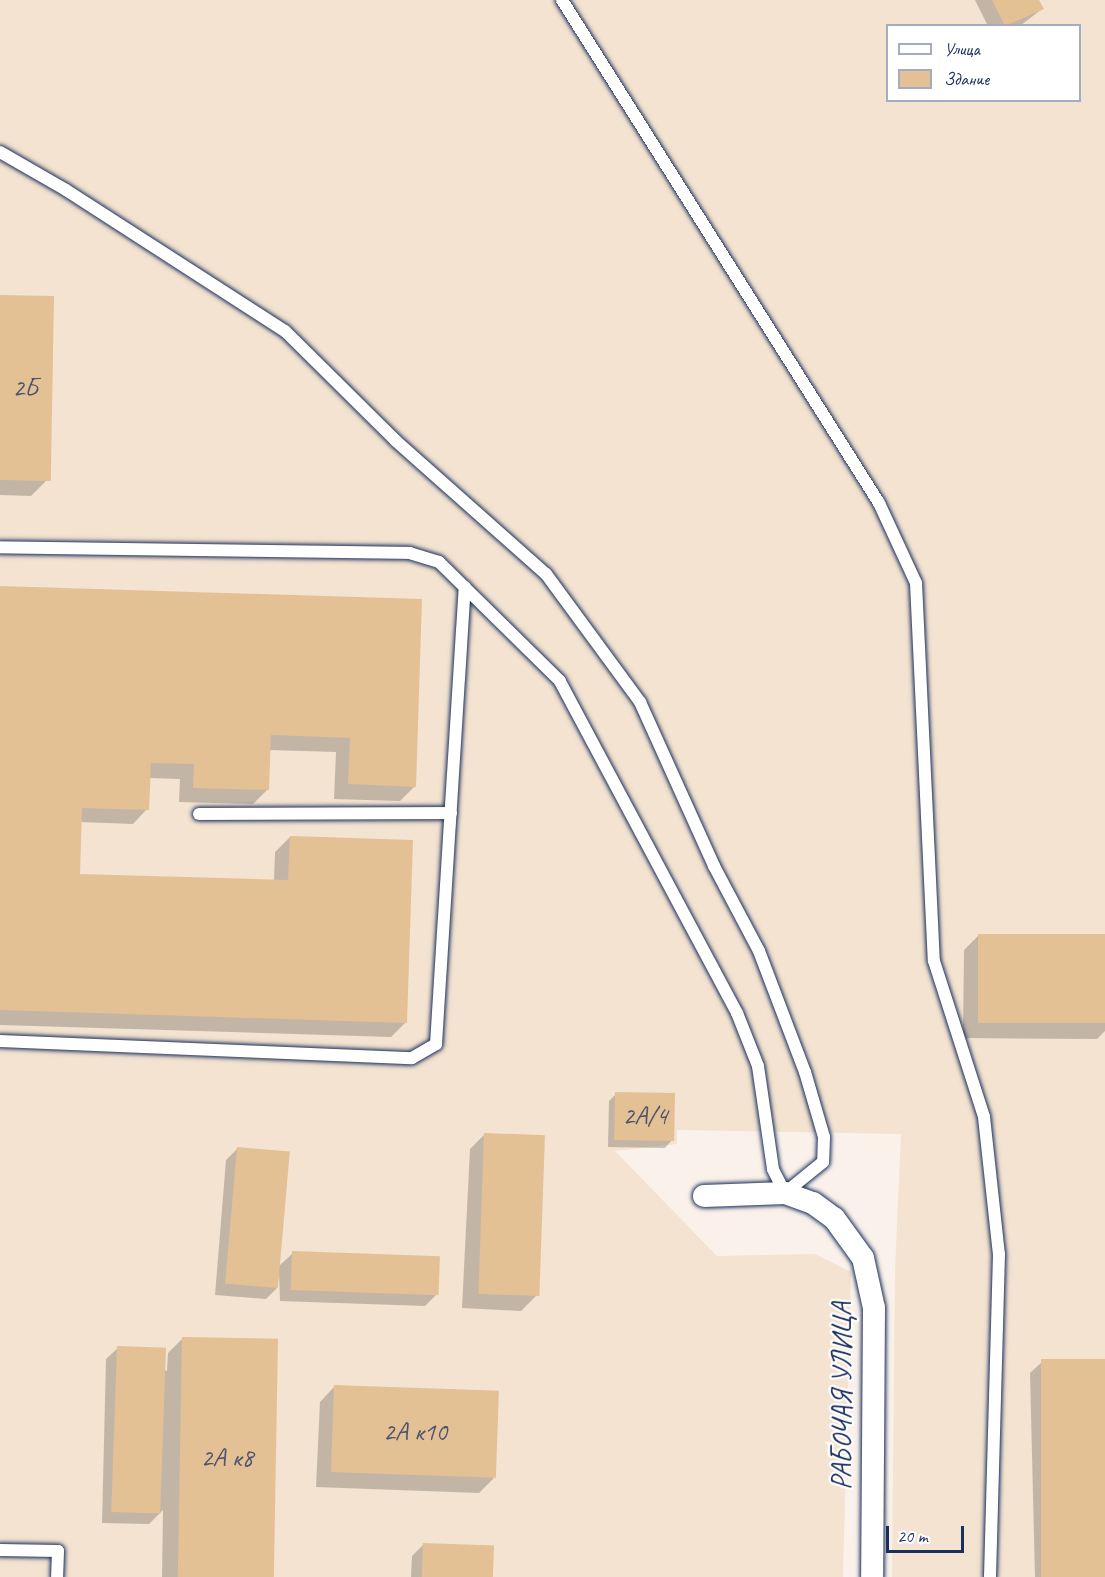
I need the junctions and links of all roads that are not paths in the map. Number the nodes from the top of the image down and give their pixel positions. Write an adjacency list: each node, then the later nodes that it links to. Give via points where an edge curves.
1 (562, 0): 13 (lane, via 879,503 916,583 934,961 984,1118 999,1254)
2 (0, 152): 8 (lane, via 285,331 396,441 546,574 640,702 714,866 759,951 806,1072 824,1137 823,1162)
3 (0, 547): 4 (lane, via 410,553 439,562)
4 (465, 587): 5 (lane); 8 (lane, via 560,681 732,1003 758,1066 773,1169)
5 (451, 813): 6 (lane); 7 (lane, via 436,1044 412,1058)
6 (199, 814)
7 (0, 1041)
8 (785, 1193): 9 (street, РАБОЧАЯ УЛИЦА); 12 (street, РАБОЧАЯ УЛИЦА, via 813,1203 834,1218 858,1251 871,1283)
9 (704, 1196)
10 (0, 1550): 11 (lane, via 58,1551)
11 (57, 1577)
12 (872, 1577)
13 (990, 1577)

